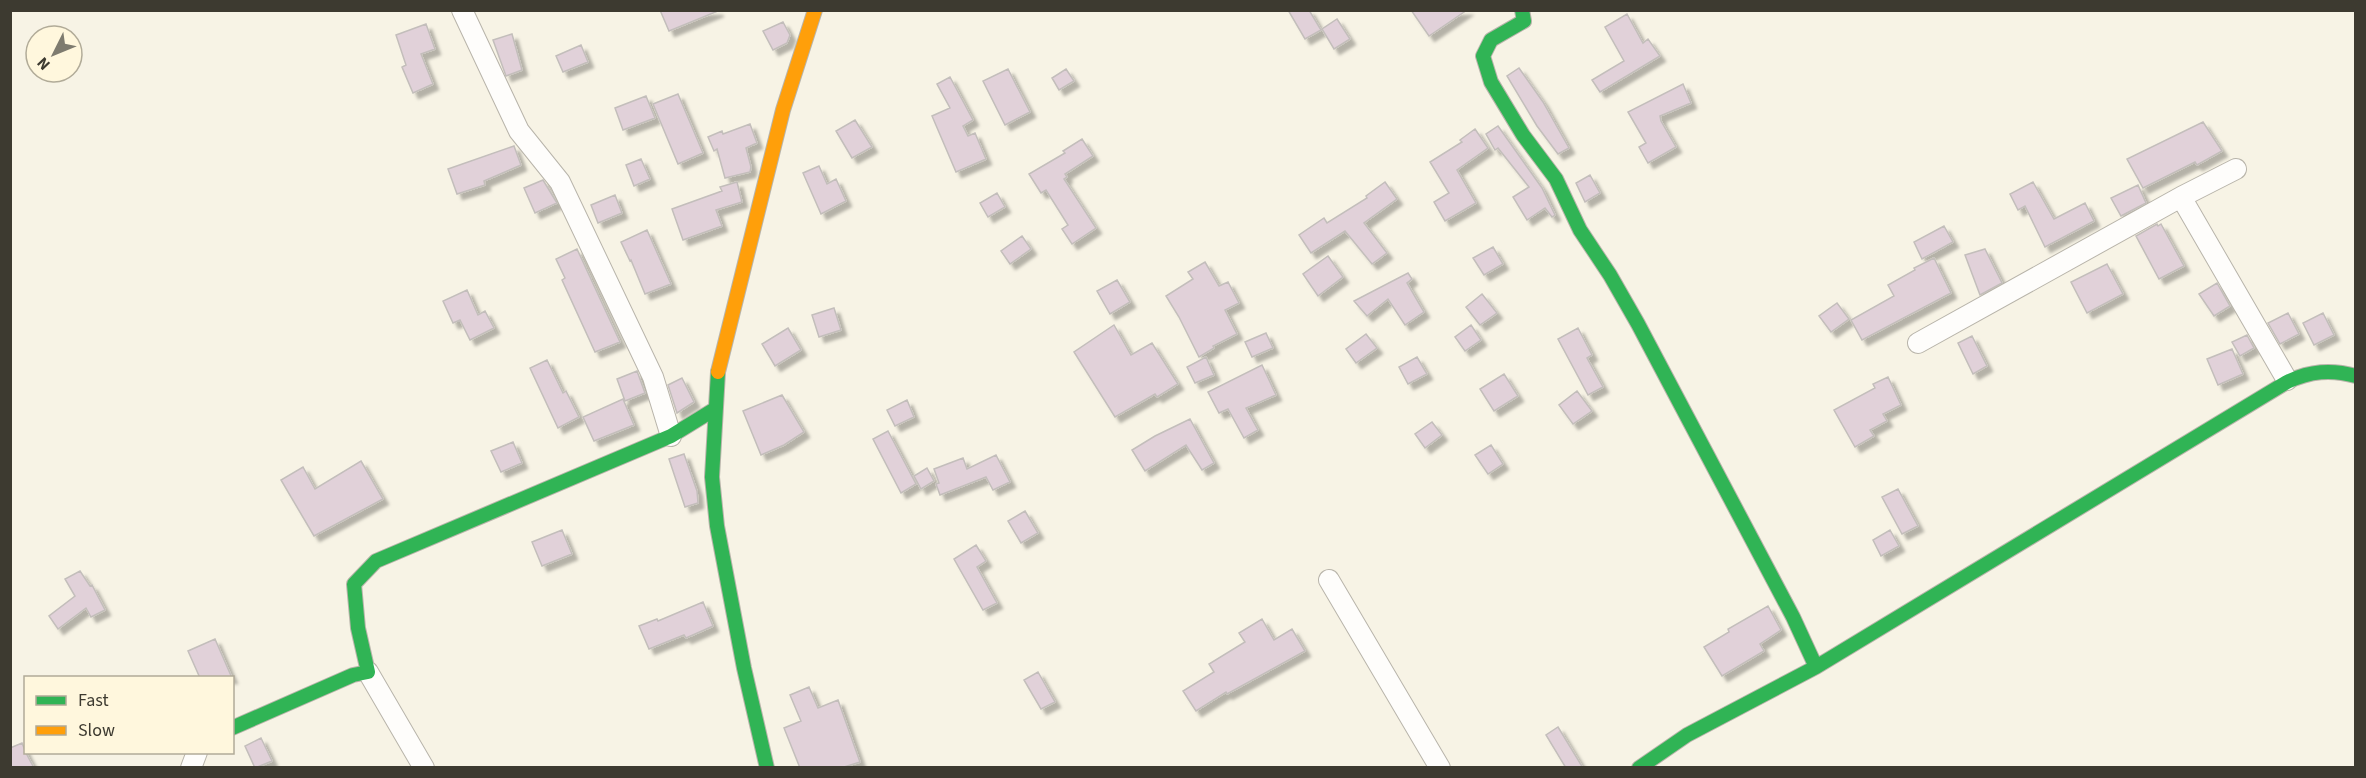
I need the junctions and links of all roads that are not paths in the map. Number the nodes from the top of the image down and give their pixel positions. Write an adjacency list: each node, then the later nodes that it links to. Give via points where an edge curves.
1 (462, 10): 10 (street, via 519,131 560,182 652,377)
2 (815, 10): 9 (street, via 783,110 744,261 717,376)
3 (1522, 10): 12 (street, via 1524,21 1491,40 1483,56 1491,82 1556,179 1580,230 1638,324)
4 (2236, 169): 5 (street)
5 (2181, 197): 6 (street); 8 (street)
6 (1918, 344)
7 (2355, 376): 8 (street, via 2338,369 2309,372)
8 (2287, 380): 12 (street)
9 (715, 409): 10 (street); 18 (street, via 712,477 717,526)
10 (671, 436): 13 (street, via 376,561 354,584)
11 (1329, 580): 19 (street)
12 (1816, 667): 20 (street, via 1687,735)
13 (368, 672): 14 (street); 17 (street)
14 (234, 727)
15 (197, 754): 16 (street)
16 (190, 768)
17 (424, 768)
18 (767, 768)
19 (1440, 768)
20 (1639, 768)

